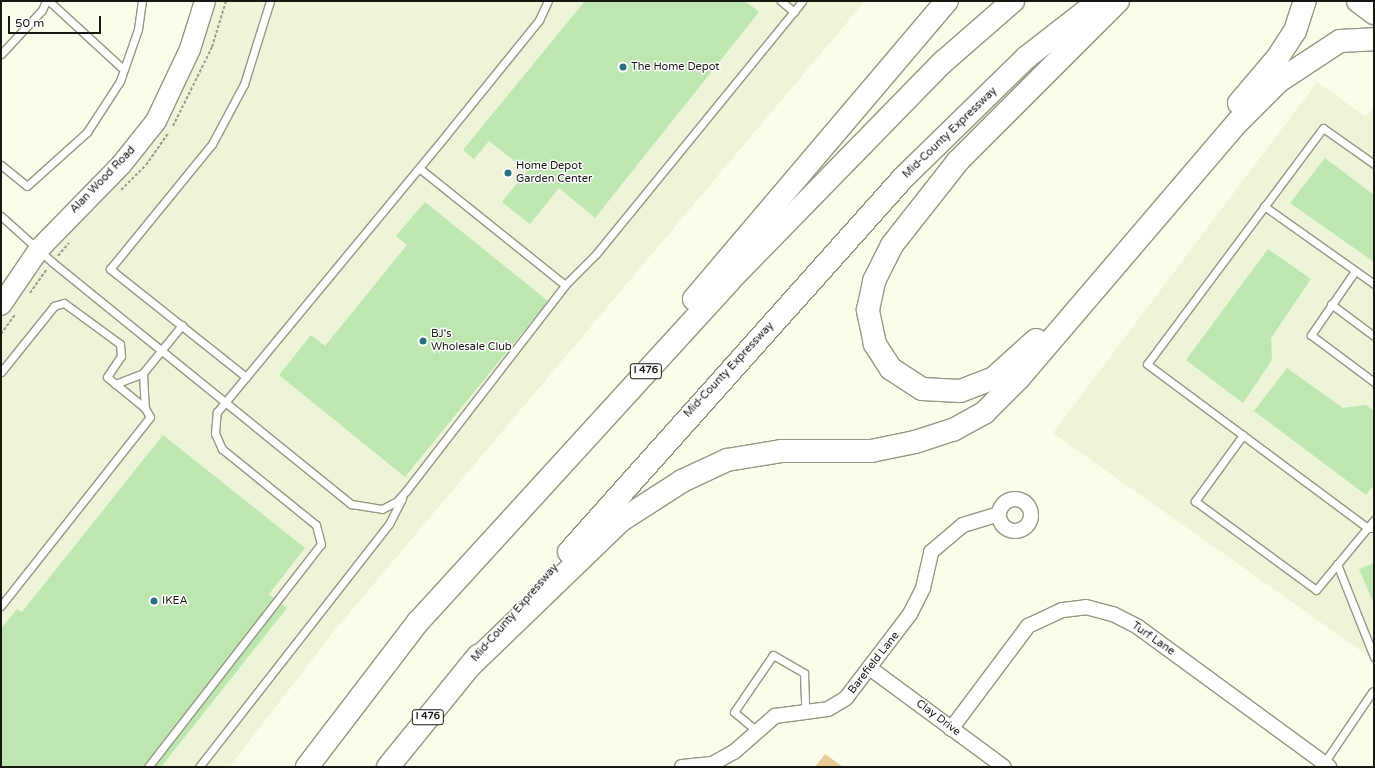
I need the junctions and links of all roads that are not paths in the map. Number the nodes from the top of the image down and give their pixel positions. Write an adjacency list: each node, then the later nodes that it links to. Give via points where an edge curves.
1 (47, 1): 17 (lane); 18 (lane)
2 (142, 1): 18 (lane, via 138,29)
3 (205, 1): 24 (street, Alan Wood Road, via 190,49 156,121 121,165)
4 (270, 1): 30 (lane, via 244,84 212,144 110,269)
5 (548, 1): 21 (lane, via 539,20)
6 (781, 1): 14 (lane)
7 (802, 1): 14 (lane)
8 (947, 1): 47 (main road)
9 (1013, 1): 47 (main road, I 476, via 943,62 729,281)
10 (1099, 1): 49 (main road, Mid-County Expressway / I 476, via 1027,57 903,178 680,423)
11 (1118, 1): 12 (main road, via 958,161 892,246 874,281 868,310 875,344 891,369 922,389 960,391 994,378 1030,346 1278,57 1295,31)
12 (1304, 1)
13 (1358, 1): 15 (main road)
14 (794, 12): 27 (lane, via 596,254)
15 (1374, 13)
16 (1374, 38): 49 (main road, via 1340,41 1279,81 1238,122 1019,378 986,412 953,430 915,442 871,451 782,452 727,460 682,481 620,521)
17 (1, 54)
18 (124, 69): 20 (lane, via 106,106 87,132 27,186)
19 (1374, 164): 22 (lane, via 1323,128)
20 (1, 165)
21 (419, 168): 27 (lane); 35 (lane)
22 (1264, 206): 25 (lane); 40 (lane, via 1147,364)
23 (1, 216): 24 (lane)
24 (39, 249): 29 (street, Alan Wood Road); 32 (lane)
25 (1355, 271): 26 (lane); 28 (lane)
26 (1374, 284)
27 (565, 286): 41 (lane)
28 (1331, 304): 31 (lane); 36 (lane, via 1311,335)
29 (1, 305)
30 (182, 325): 32 (lane); 35 (lane)
31 (1374, 336)
32 (160, 349): 34 (lane); 38 (lane)
33 (1, 372): 37 (lane, via 54,306 64,303 120,344 121,356 106,377)
34 (143, 373): 37 (lane, via 125,383); 39 (lane)
35 (246, 377): 38 (lane)
36 (1374, 382)
37 (115, 384): 39 (lane)
38 (225, 401): 41 (lane, via 350,504 382,509 396,502); 56 (lane, via 215,423 222,449 316,525 321,544)
39 (145, 408): 46 (lane, via 150,417 148,423)
40 (1243, 435): 44 (lane); 45 (lane, via 1195,500 1316,590)
41 (406, 491): 57 (lane, via 389,524)
42 (998, 514): 50 (street, Barefield Lane, via 964,526 931,552 923,588 910,614)
43 (1374, 520): 44 (lane)
44 (1371, 528): 45 (lane)
45 (1337, 564): 48 (lane)
46 (1, 606)
47 (418, 622): 58 (main road, I 476)
48 (1374, 657)
49 (469, 667): 59 (main road, Mid-County Expressway / I 476)
50 (872, 669): 52 (street, Barefield Lane, via 838,704 828,709); 53 (street, Clay Drive)
51 (1372, 692): 55 (lane)
52 (805, 711): 54 (street, Barefield Lane, via 775,716); 54 (lane, via 804,673 773,655 734,712)
53 (951, 729): 55 (street, Turf Lane, via 1028,626 1063,610 1086,607 1113,614 1138,627); 61 (street, Clay Drive)
54 (758, 732): 60 (street, Barefield Lane, via 734,752 712,764)
55 (1326, 765)
56 (148, 767)
57 (199, 767)
58 (307, 767)
59 (388, 767)
60 (682, 767)
61 (1004, 767)

